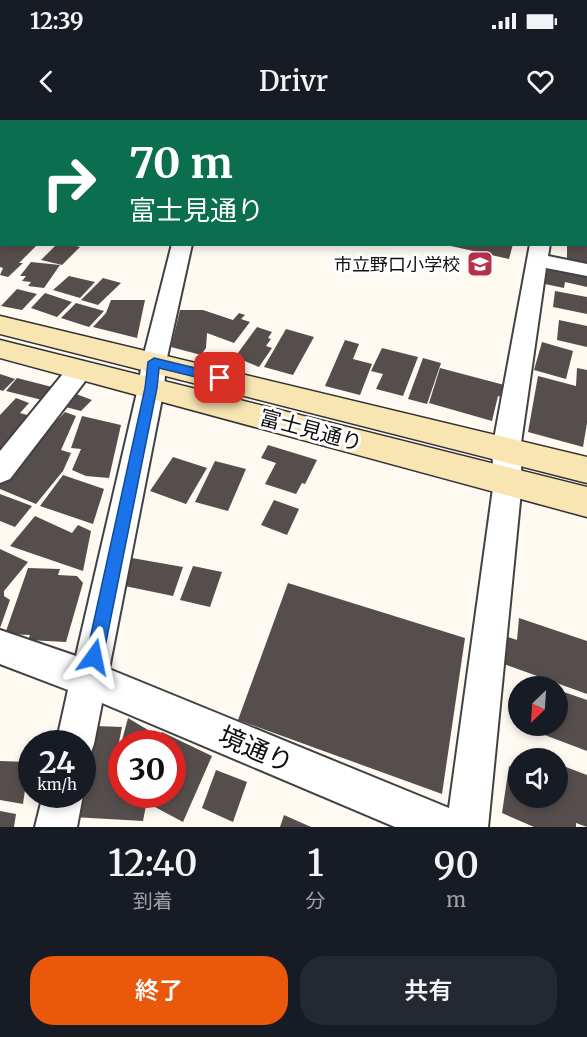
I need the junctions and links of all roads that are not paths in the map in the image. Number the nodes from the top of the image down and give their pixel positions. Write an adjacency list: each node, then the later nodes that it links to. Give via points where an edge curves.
1 (182, 246): 7 (street)
2 (539, 252): 3 (street); 8 (street)
3 (587, 270)
4 (0, 325): 7 (street, 富士見通り)
5 (0, 349): 6 (street, 富士見通り)
6 (80, 370): 7 (street, 富士見通り); 10 (street)
7 (153, 375): 8 (street, 富士見通り); 11 (street, 富士見通り); 14 (street)
8 (506, 450): 9 (street, 富士見通り); 11 (street)
9 (587, 470)
10 (0, 471)
11 (508, 481): 12 (street, 富士見通り); 19 (street)
12 (587, 502)
13 (0, 647): 14 (street, 境通り)
14 (89, 679): 15 (street); 18 (street, 境通り)
15 (78, 730)
16 (60, 808): 17 (street)
17 (56, 827)
18 (444, 827)
19 (466, 827)

